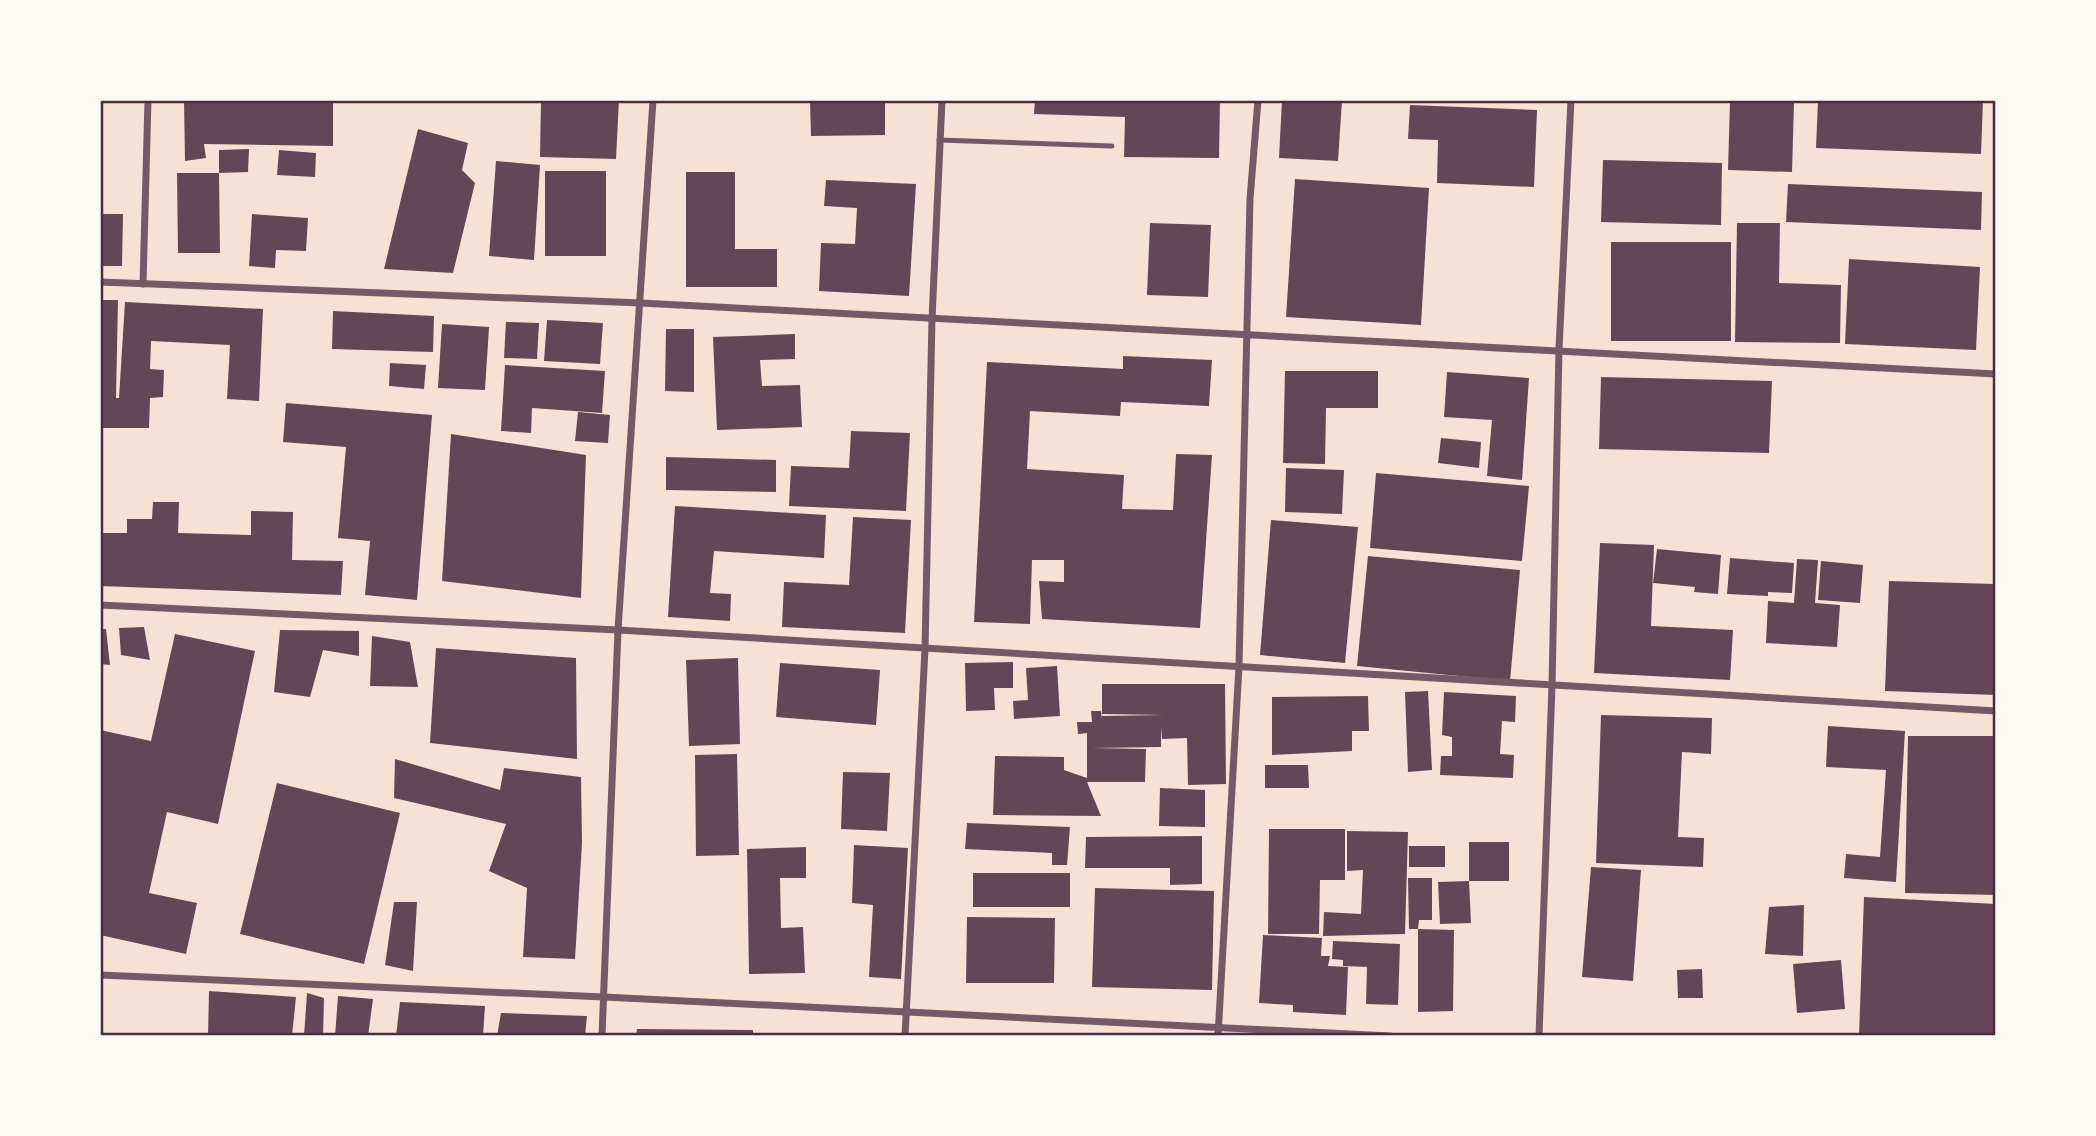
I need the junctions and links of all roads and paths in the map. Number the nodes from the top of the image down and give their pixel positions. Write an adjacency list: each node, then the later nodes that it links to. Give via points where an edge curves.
1 (148, 100): 9 (street)
2 (653, 100): 10 (street)
3 (942, 100): 6 (street)
4 (1258, 100): 12 (street)
5 (1572, 100): 13 (street)
6 (939, 140): 7 (lane); 11 (street)
7 (1112, 146)
8 (100, 282): 9 (street)
9 (143, 284): 10 (street)
10 (641, 303): 11 (street); 16 (street)
11 (932, 319): 12 (street); 17 (street)
12 (1246, 336): 13 (street); 18 (street)
13 (1559, 349): 14 (street); 19 (street)
14 (1996, 374)
15 (100, 606): 16 (street)
16 (618, 630): 17 (street); 22 (street)
17 (925, 649): 18 (street); 23 (street)
18 (1240, 666): 19 (street); 24 (street)
19 (1552, 686): 20 (street); 28 (street)
20 (1996, 711)
21 (100, 975): 22 (street)
22 (604, 997): 23 (street); 25 (street)
23 (905, 1012): 24 (street); 26 (street)
24 (1218, 1032): 27 (street)
25 (601, 1036)
26 (905, 1036)
27 (1390, 1036)
28 (1539, 1036)

